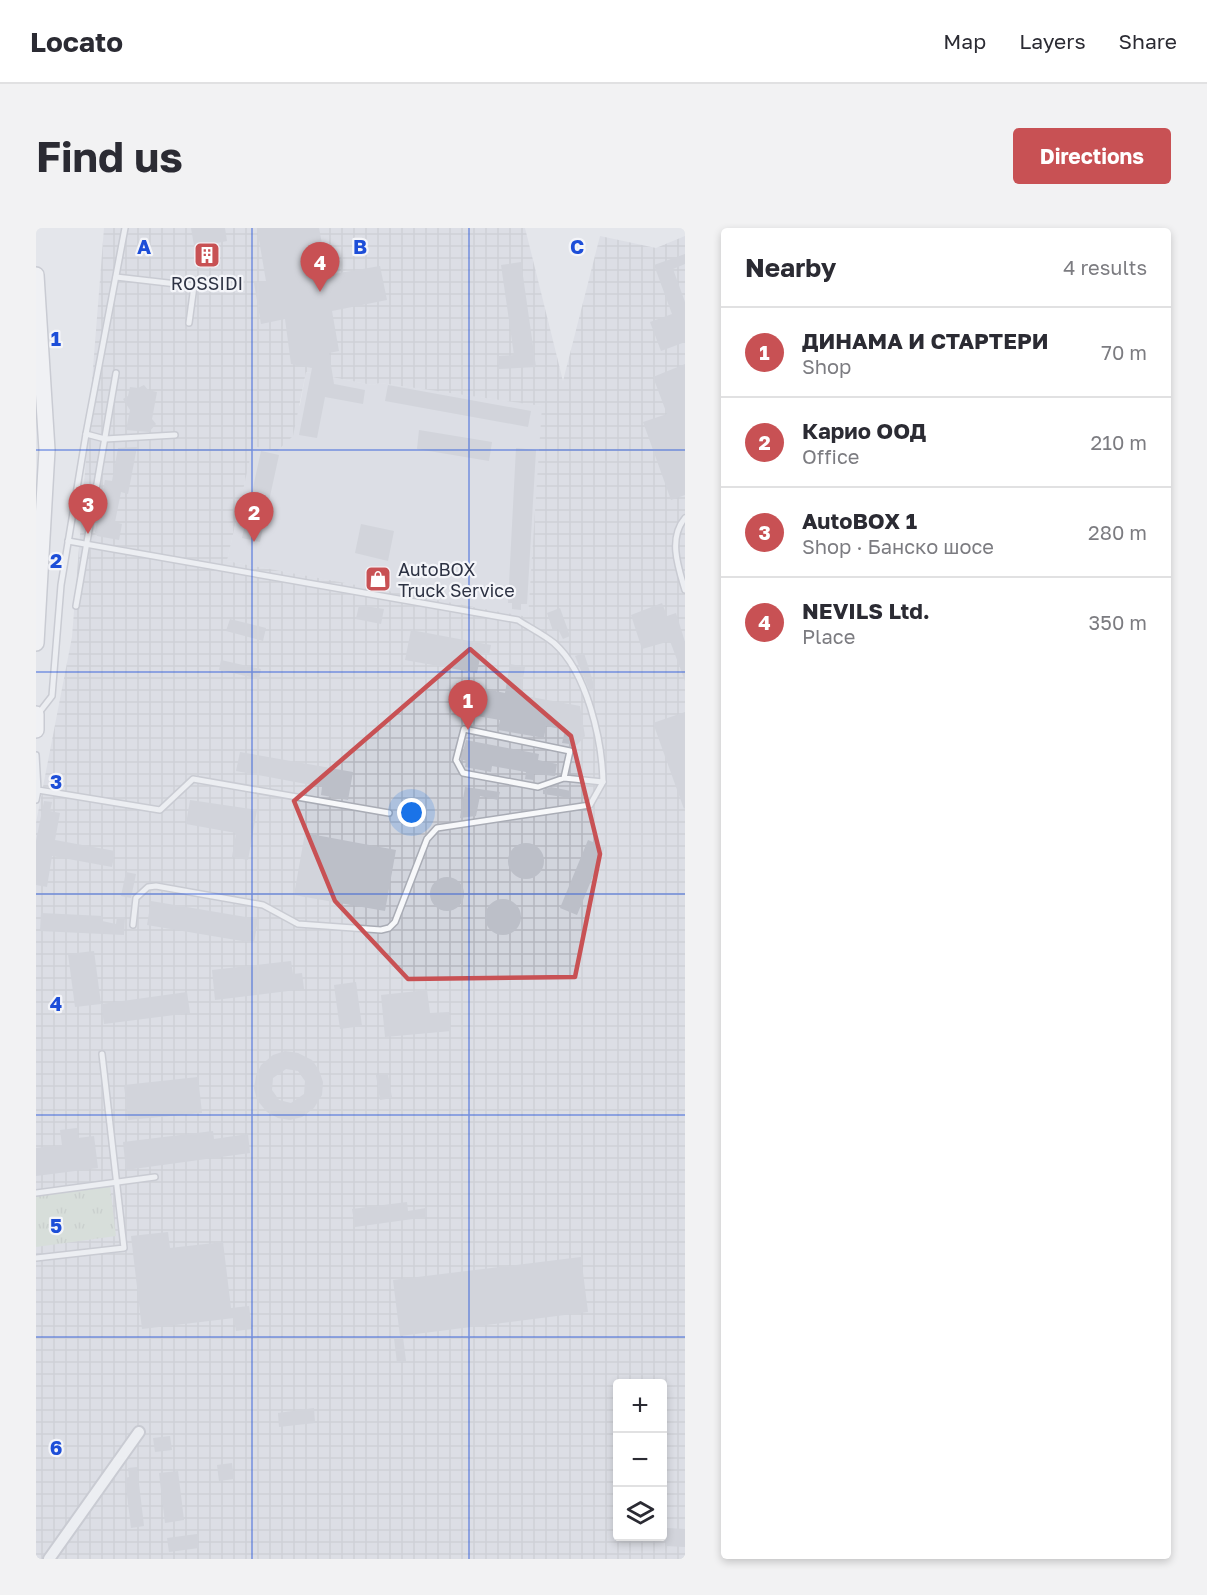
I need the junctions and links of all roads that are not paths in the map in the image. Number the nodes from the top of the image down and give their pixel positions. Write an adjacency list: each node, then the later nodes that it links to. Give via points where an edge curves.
1 (125, 228): 3 (lane)
2 (36, 275): 14 (main road, via 47,450)
3 (116, 277): 4 (lane, via 194,286); 6 (lane)
4 (189, 324)
5 (116, 373): 8 (lane)
6 (86, 434): 8 (lane); 10 (lane)
7 (175, 435): 8 (lane)
8 (105, 439): 11 (lane)
9 (685, 518): 12 (lane, via 678,526 675,545)
10 (68, 541): 11 (lane); 15 (lane, via 52,696)
11 (86, 543): 13 (lane); 18 (lane, via 518,620 555,644 583,682)
12 (685, 590)
13 (76, 606)
14 (36, 644)
15 (36, 720)
16 (36, 755): 19 (lane)
17 (564, 778): 17 (lane, via 538,787 463,773 456,760 464,729 570,751); 18 (lane)
18 (603, 782): 22 (lane, via 590,805 437,828 427,840 395,922 389,928 298,924 263,905 156,886 148,887 136,898)
19 (38, 790): 20 (lane); 21 (lane, via 160,810 193,779)
20 (36, 800)
21 (389, 813)
22 (133, 925)
23 (102, 1054): 25 (lane)
24 (155, 1177): 25 (lane)
25 (117, 1182): 26 (lane); 27 (lane, via 124,1248)
26 (36, 1193)
27 (36, 1258)
28 (139, 1432): 29 (street)
29 (49, 1559)

